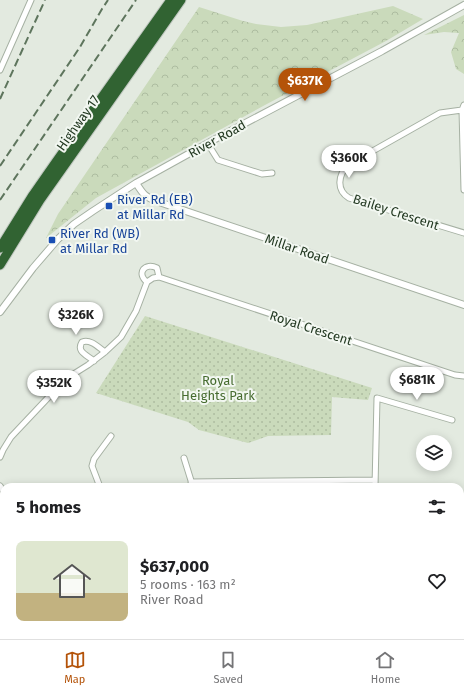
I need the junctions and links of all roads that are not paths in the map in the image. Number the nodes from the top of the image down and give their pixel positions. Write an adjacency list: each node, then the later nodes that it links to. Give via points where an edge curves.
1 (31, 0): 5 (street)
2 (171, 0): 13 (highway, Highway 17, via 33,195)
3 (181, 0): 14 (highway, Highway 17, via 40,200)
4 (464, 5): 8 (street, River Road)
5 (0, 70)
6 (464, 105): 7 (street)
7 (462, 110): 11 (street); 12 (street, Bailey Crescent, via 440,113 348,165 342,173 340,183 342,191 349,198)
8 (208, 144): 9 (street, via 218,160 262,174); 10 (street, River Road)
9 (272, 173)
10 (136, 183): 17 (street, Millar Road, via 150,199); 18 (street, River Road, via 66,232 33,268)
11 (464, 190)
12 (464, 233)
13 (0, 248)
14 (0, 265)
15 (159, 277): 16 (street); 16 (street, Royal Crescent, via 155,266 145,267 142,272 143,279); 21 (street, Royal Crescent)
16 (147, 282): 19 (street, Royal Crescent, via 133,317 121,337)
17 (464, 305)
18 (0, 312)
19 (105, 352): 20 (street, Royal Crescent); 20 (street, via 91,342 82,342 80,349)
20 (94, 361): 24 (street, Royal Crescent, via 61,384 11,437)
21 (464, 376)
22 (452, 420): 26 (street, via 377,398)
23 (111, 436): 27 (street, via 94,459 92,466)
24 (0, 457)
25 (184, 458): 28 (street)
26 (375, 480): 29 (street)
27 (98, 483)
28 (192, 483)
29 (238, 483)

